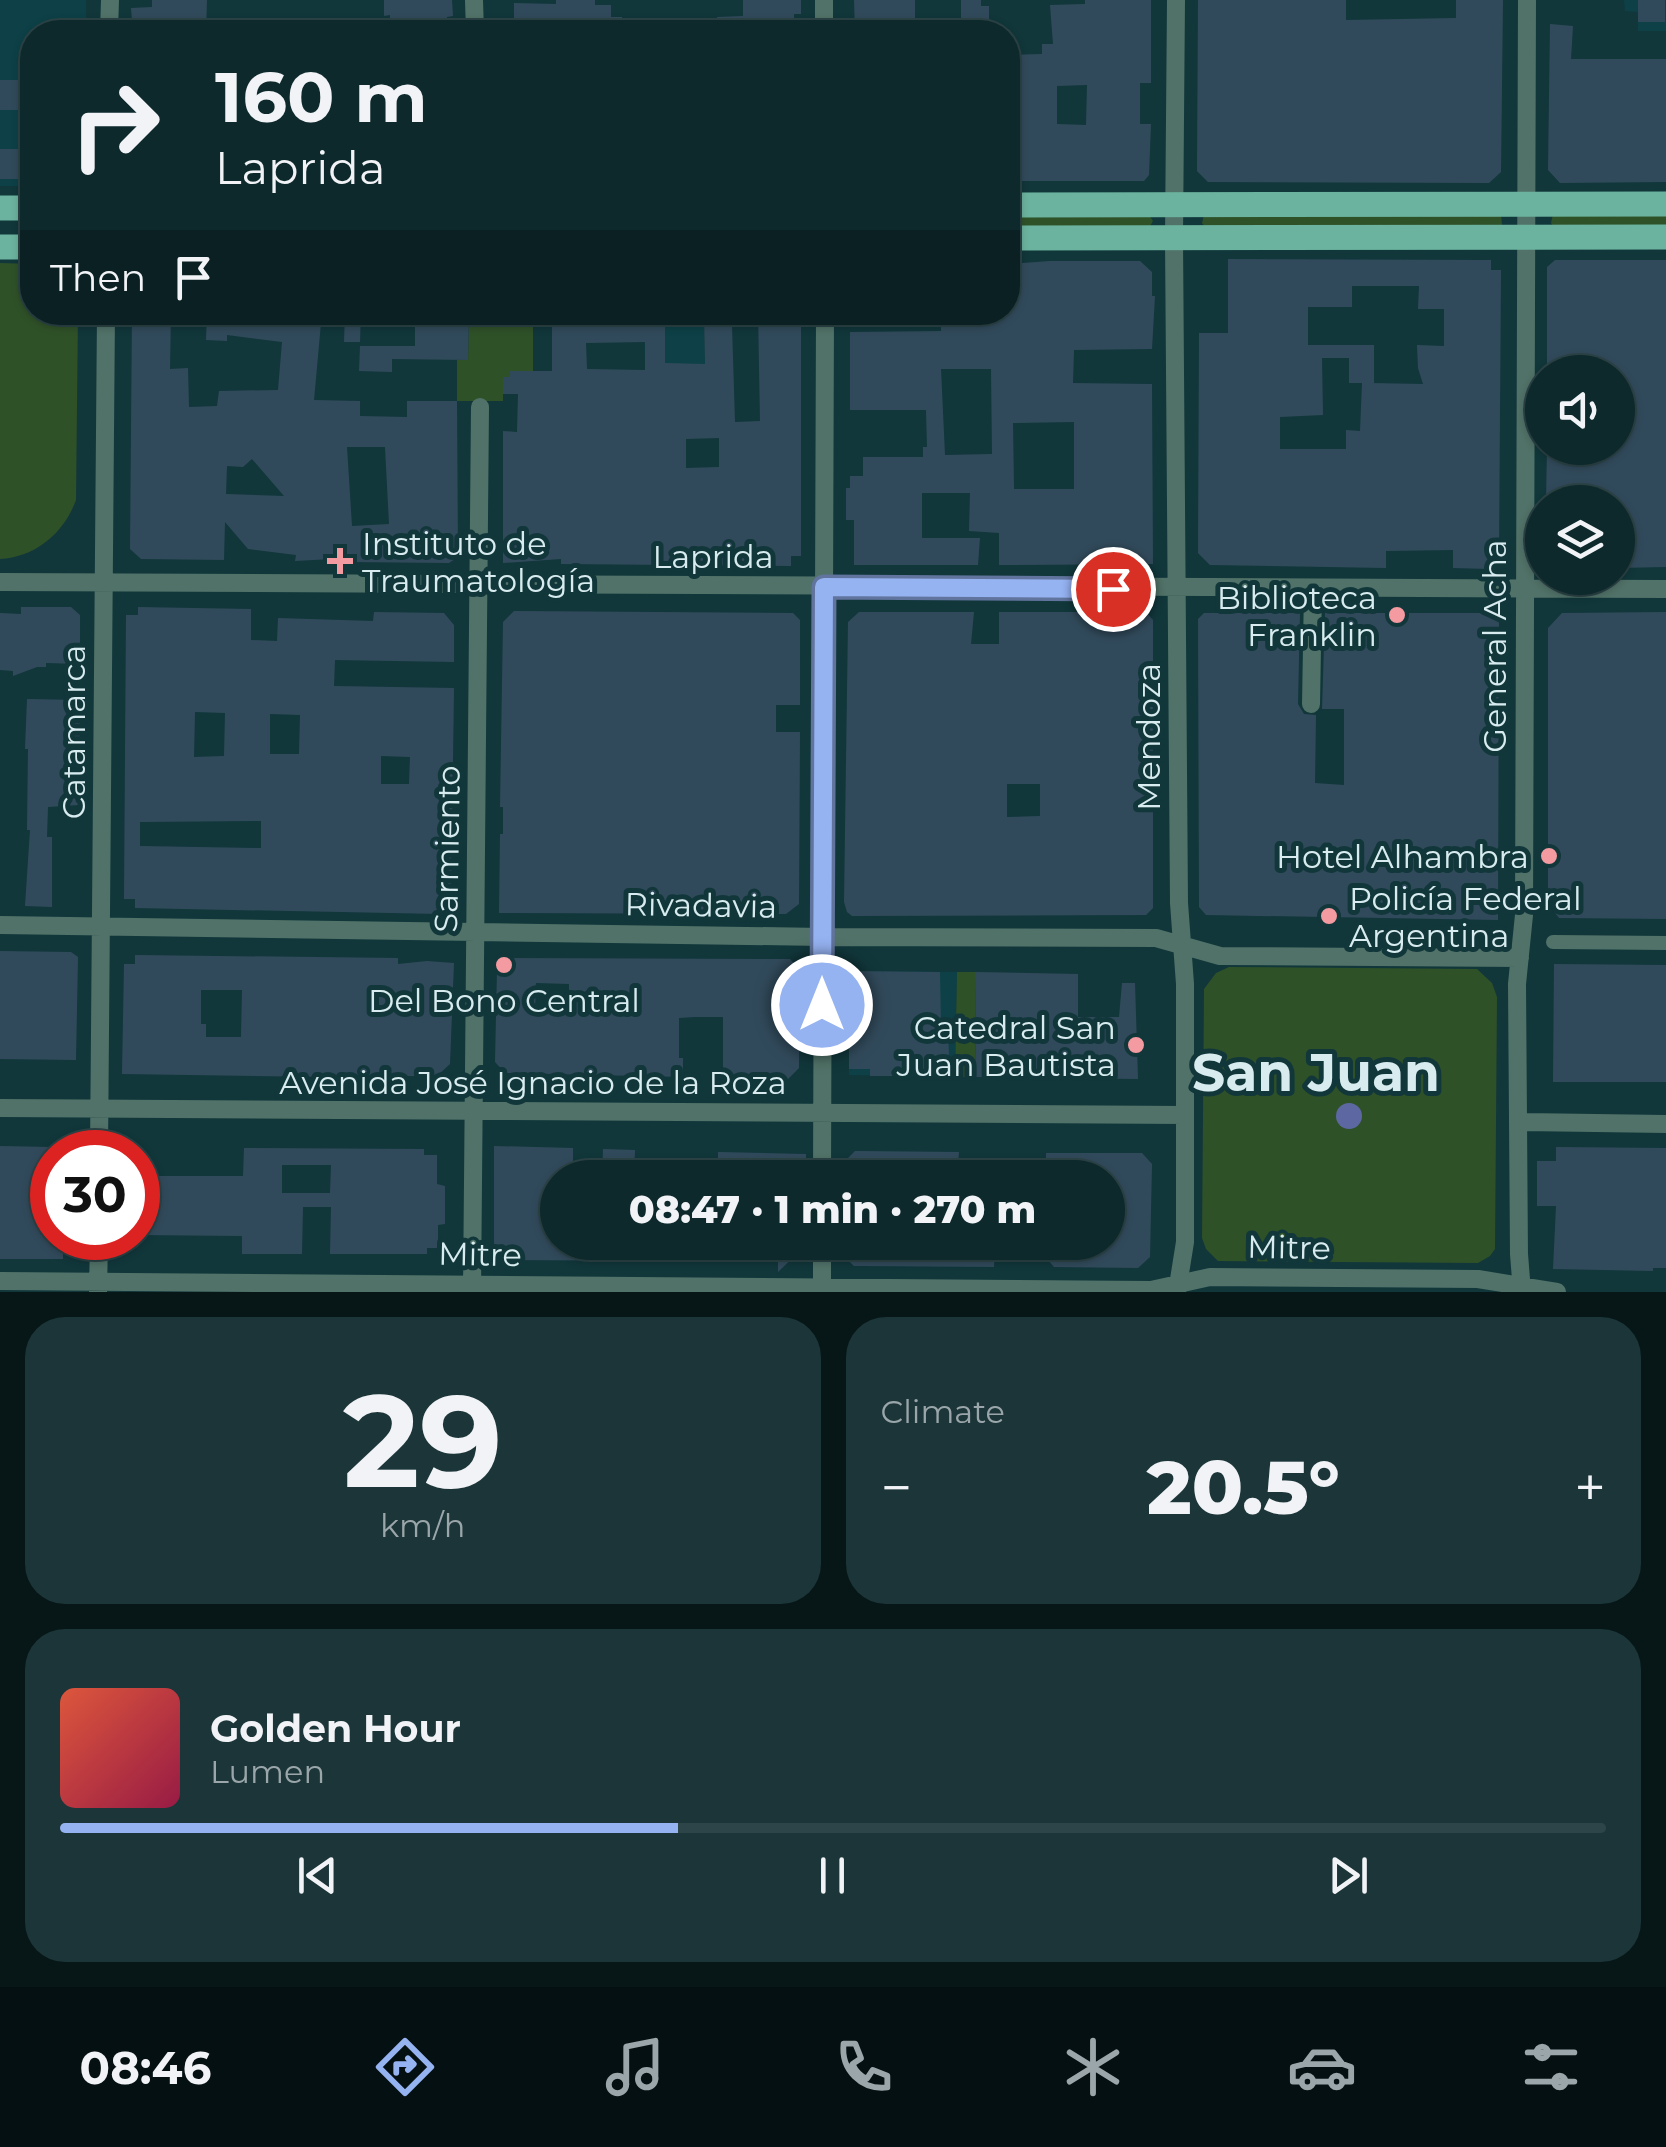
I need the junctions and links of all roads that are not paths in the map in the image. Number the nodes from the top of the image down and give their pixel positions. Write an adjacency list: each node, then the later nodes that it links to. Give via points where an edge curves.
1 (1176, 0): 5 (street, Mendoza)
2 (1527, 0): 3 (street, General Acha)
3 (1525, 204): 4 (main road); 5 (main road); 7 (street, General Acha)
4 (1666, 204)
5 (1175, 205): 6 (main road); 10 (street, Mendoza)
6 (1020, 206)
7 (1525, 237): 8 (main road); 10 (main road); 20 (street, General Acha)
8 (1666, 237)
9 (1020, 238): 10 (main road)
10 (1174, 238): 18 (street, Mendoza)
11 (106, 325): 15 (street, Catamarca)
12 (825, 325): 17 (street)
13 (480, 406): 16 (street, Sarmiento)
14 (0, 582): 15 (street, Laprida)
15 (104, 582): 16 (street, Laprida); 24 (street, Catamarca)
16 (480, 584): 17 (street, Laprida); 25 (street, Sarmiento)
17 (824, 587): 18 (street, Laprida); 26 (street)
18 (1177, 589): 19 (street, Laprida); 29 (street, Mendoza)
19 (1314, 589): 20 (street, Laprida); 22 (street)
20 (1524, 589): 21 (street, Laprida); 30 (street, General Acha)
21 (1666, 589)
22 (1311, 704)
23 (0, 925): 24 (street, Rivadavia)
24 (101, 926): 25 (street, Rivadavia); 32 (street, Catamarca)
25 (476, 932): 26 (street, Rivadavia); 33 (street, Sarmiento)
26 (822, 937): 29 (street, Rivadavia, via 1156,938); 34 (street)
27 (1554, 942): 28 (street)
28 (1666, 943)
29 (1182, 946): 30 (street, Rivadavia, via 1220,956); 35 (street, Mendoza)
30 (1520, 958): 36 (street, General Acha)
31 (0, 1108): 32 (street, Avenida José Ignacio de la Roza)
32 (100, 1109): 33 (street, Avenida José Ignacio de la Roza); 38 (street, Catamarca)
33 (474, 1111): 34 (street, Avenida José Ignacio de la Roza); 44 (street, Sarmiento)
34 (822, 1113): 35 (street, Avenida José Ignacio de la Roza); 39 (street)
35 (1185, 1115): 45 (street, Mendoza)
36 (1518, 1122): 37 (street); 46 (street, General Acha)
37 (1666, 1124)
38 (100, 1130)
39 (822, 1160)
40 (98, 1260): 43 (street)
41 (822, 1260): 47 (street)
42 (0, 1281): 43 (street, Mitre)
43 (98, 1286): 44 (street, Mitre)
44 (472, 1288): 47 (street, Mitre)
45 (1178, 1288): 46 (street, Mitre, via 1210,1276 1478,1279); 47 (street, Mitre)
46 (1522, 1289): 48 (street, Mitre)
47 (822, 1290)
48 (1557, 1292)

